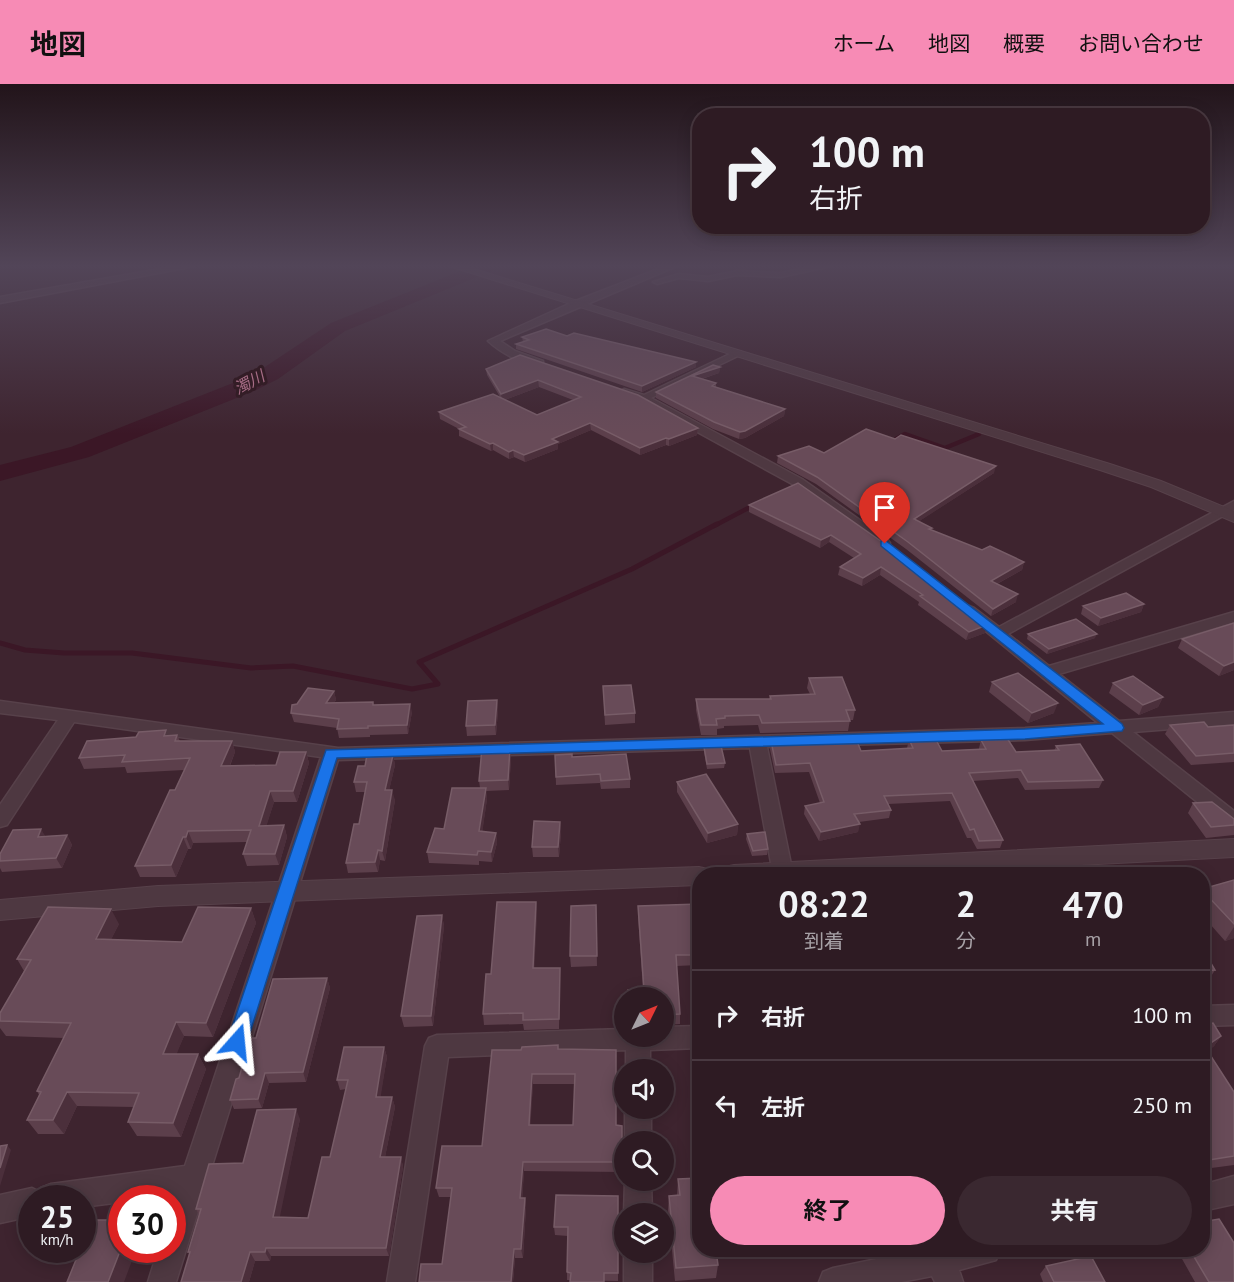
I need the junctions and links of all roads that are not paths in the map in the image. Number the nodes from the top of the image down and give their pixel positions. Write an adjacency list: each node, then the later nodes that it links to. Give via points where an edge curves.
1 (537, 322): 4 (street, via 493,341 512,353)
2 (637, 322): 3 (street)
3 (739, 353): 6 (street); 7 (street, via 1105,467)
4 (555, 368)
5 (609, 387): 6 (street)
6 (643, 398): 8 (street, via 798,482)
7 (1230, 511): 11 (street)
8 (891, 548)
9 (962, 605): 11 (street)
10 (1234, 616): 12 (street)
11 (998, 634): 12 (street)
12 (1047, 672): 16 (street)
13 (0, 707): 14 (street)
14 (69, 717): 18 (street); 19 (street)
15 (1234, 718): 16 (street)
16 (1117, 728): 17 (street); 20 (street)
17 (758, 740): 18 (street); 22 (street)
18 (331, 753): 25 (street)
19 (0, 820)
20 (1234, 821)
21 (1234, 848): 23 (street)
22 (782, 867)
23 (904, 867)
24 (692, 876): 25 (street)
25 (286, 892): 26 (street, via 158,896); 32 (street)
26 (0, 910)
27 (1234, 1015): 28 (street)
28 (1210, 1016)
29 (692, 1037): 30 (street)
30 (674, 1039)
31 (614, 1042): 44 (street, via 437,1046)
32 (193, 1178): 34 (street); 36 (street)
33 (1234, 1190): 35 (street)
34 (96, 1192)
35 (1210, 1196)
36 (186, 1201)
37 (18, 1205): 38 (street)
38 (0, 1209)
39 (972, 1257): 42 (street)
40 (168, 1263): 43 (street)
41 (638, 1263): 45 (street)
42 (945, 1271): 46 (street)
43 (162, 1282)
44 (401, 1282)
45 (638, 1282)
46 (832, 1282)

